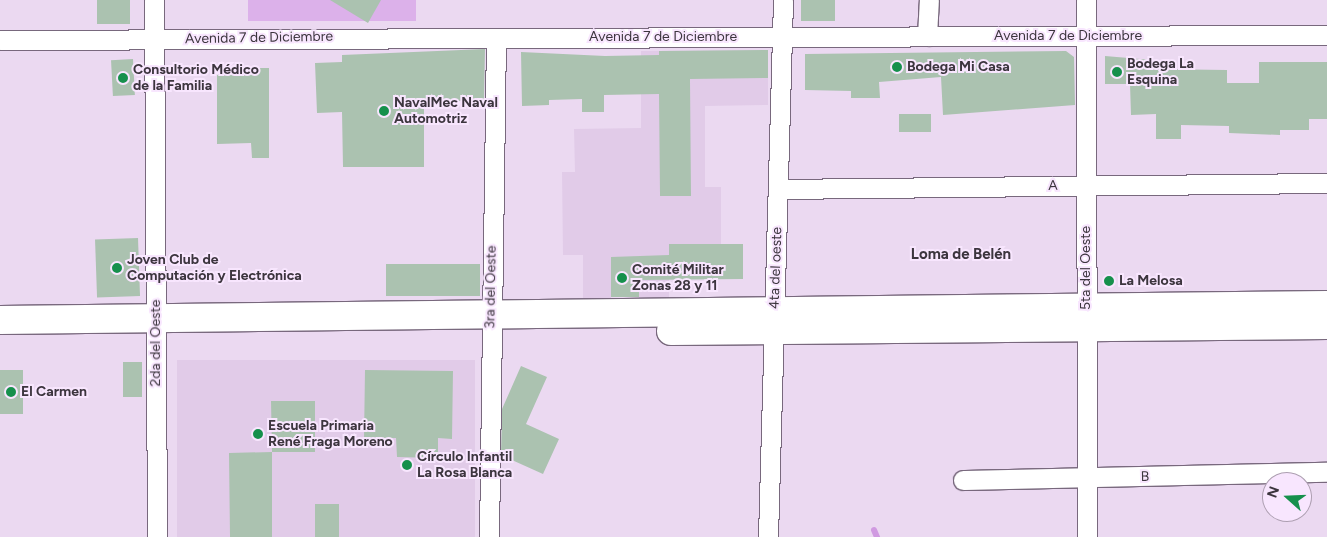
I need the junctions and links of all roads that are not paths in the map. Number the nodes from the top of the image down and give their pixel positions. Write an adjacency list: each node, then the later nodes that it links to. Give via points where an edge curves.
1 (154, 0): 10 (street, 2da del Oeste)
2 (784, 0): 8 (street, 4ta del oeste)
3 (929, 0): 6 (street)
4 (1086, 0): 7 (street, 5ta del Oeste)
5 (1327, 35): 7 (street, Avenida 7 de Diciembre)
6 (927, 36): 7 (street, Avenida 7 de Diciembre); 8 (street, Avenida 7 de Diciembre)
7 (1086, 36): 13 (street, 5ta del Oeste)
8 (782, 37): 9 (street, Avenida 7 de Diciembre); 14 (street, 4ta del oeste)
9 (496, 38): 10 (street, Avenida 7 de Diciembre); 19 (street, 3ra del Oeste)
10 (155, 39): 11 (street, Avenida 7 de Diciembre); 21 (street, 2da del Oeste)
11 (0, 40)
12 (1327, 183): 13 (street, A)
13 (1086, 186): 14 (street, A); 16 (street, 5ta del Oeste)
14 (778, 189): 18 (street, 4ta del oeste)
15 (1327, 305): 16 (main road)
16 (1087, 317): 18 (main road); 20 (main road); 24 (street, 5ta del Oeste)
17 (0, 320): 21 (main road)
18 (774, 321): 19 (main road); 28 (street, 4ta del oeste)
19 (491, 322): 21 (main road); 27 (street, 3ra del Oeste)
20 (1327, 325)
21 (156, 326): 22 (main road); 26 (street, 2da del Oeste)
22 (0, 334)
23 (1327, 472): 24 (street, B)
24 (1087, 478): 25 (street, B); 29 (street, 5ta del Oeste)
25 (964, 480)
26 (157, 537)
27 (489, 537)
28 (768, 537)
29 (1087, 537)

